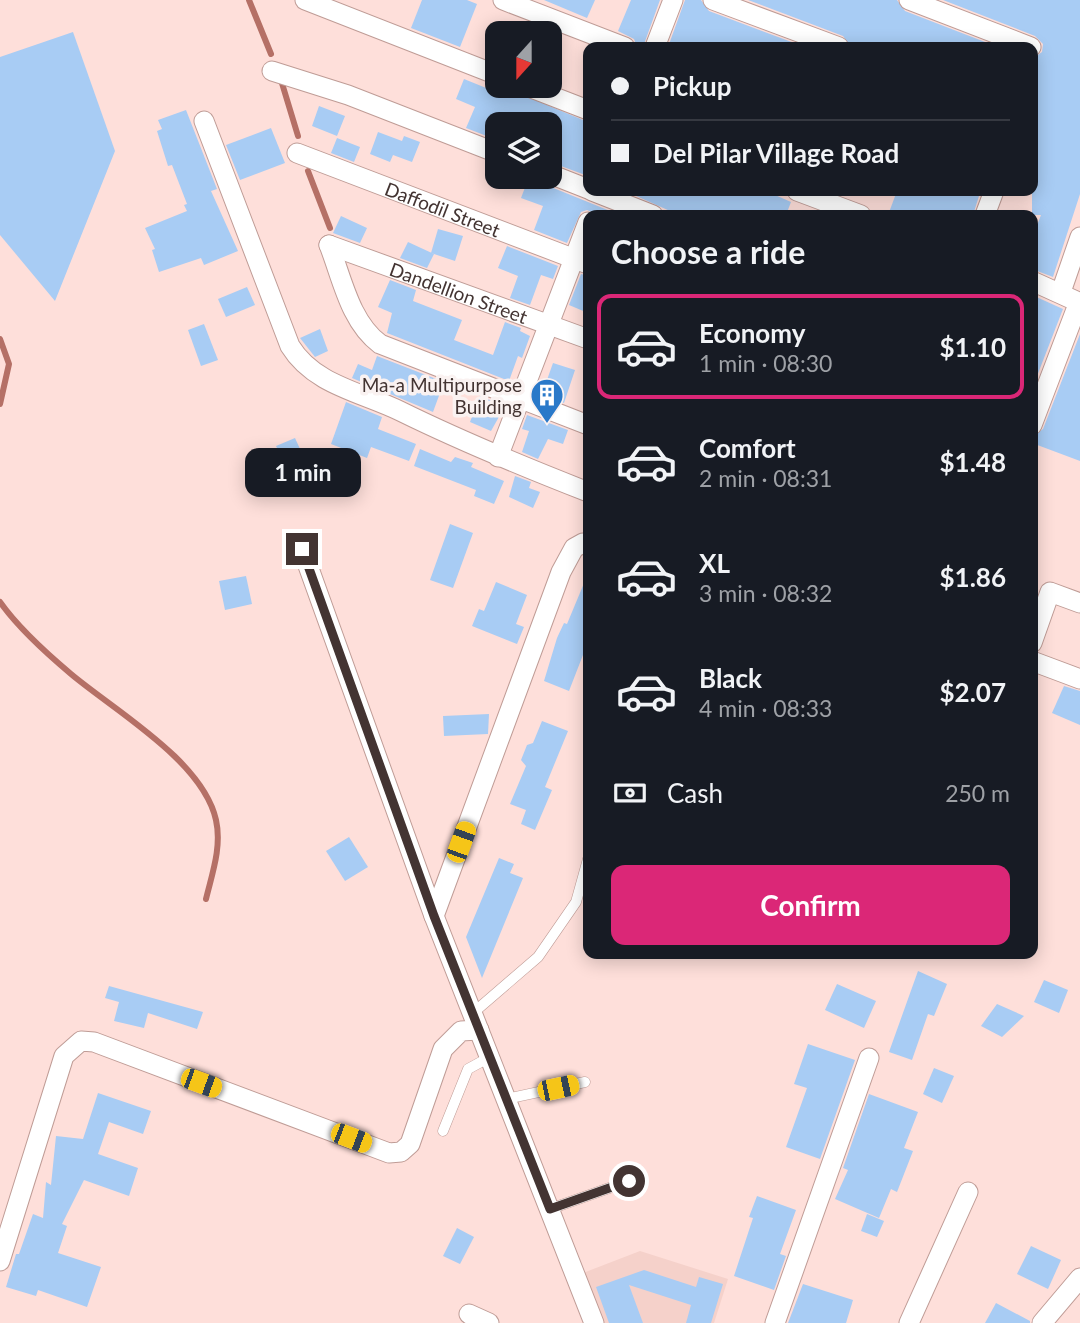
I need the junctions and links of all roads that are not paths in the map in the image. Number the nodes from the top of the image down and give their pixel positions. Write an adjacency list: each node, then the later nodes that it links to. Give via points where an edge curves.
1 (304, 0): 10 (street)
2 (503, 0): 6 (street)
3 (673, 0): 7 (street)
4 (713, 0): 8 (street)
5 (909, 0): 9 (street)
6 (612, 42)
7 (657, 42)
8 (826, 42)
9 (1017, 42)
10 (485, 70)
11 (272, 71): 15 (street)
12 (557, 98): 13 (street)
13 (583, 108)
14 (204, 121): 35 (street, via 298,359 324,379)
15 (485, 148)
16 (297, 153): 25 (street, Daffodil Street)
17 (562, 179): 18 (street)
18 (583, 186)
19 (607, 196): 21 (street)
20 (810, 196): 22 (street)
21 (641, 210)
22 (848, 210)
23 (1080, 237): 24 (street)
24 (1077, 259): 27 (street)
25 (581, 261): 28 (street)
26 (1038, 283): 27 (street)
27 (1061, 292): 31 (street, via 1076,301 1077,307)
28 (549, 323): 29 (street, Dandellion Street); 32 (street); 32 (street, Dandellion Street, via 329,244 356,316 370,337)
29 (583, 337)
30 (1038, 371): 31 (street)
31 (1051, 376): 33 (street)
32 (520, 398): 34 (street); 35 (street)
33 (1038, 410)
34 (583, 423)
35 (498, 457): 36 (street)
36 (583, 490)
37 (583, 542): 44 (street, via 573,548 561,572)
38 (302, 549): 44 (street)
39 (1080, 603): 40 (street, via 1051,592)
40 (1038, 627)
41 (1038, 663): 42 (street)
42 (1080, 678)
43 (583, 877): 45 (lane, via 576,902 538,957)
44 (434, 916): 45 (street)
45 (476, 1021): 46 (street); 54 (street, via 443,1049 410,1144 401,1152 389,1153 94,1042 81,1041 64,1056)
46 (490, 1057): 49 (street); 50 (lane, via 468,1069)
47 (869, 1058): 59 (street)
48 (585, 1082): 49 (lane)
49 (506, 1099): 53 (street)
50 (443, 1131)
51 (629, 1181): 53 (lane)
52 (968, 1192): 60 (street)
53 (550, 1209): 58 (street)
54 (0, 1261)
55 (1080, 1278): 61 (street)
56 (469, 1314): 57 (street)
57 (489, 1323)
58 (594, 1323)
59 (775, 1323)
60 (909, 1323)
61 (1042, 1323)

